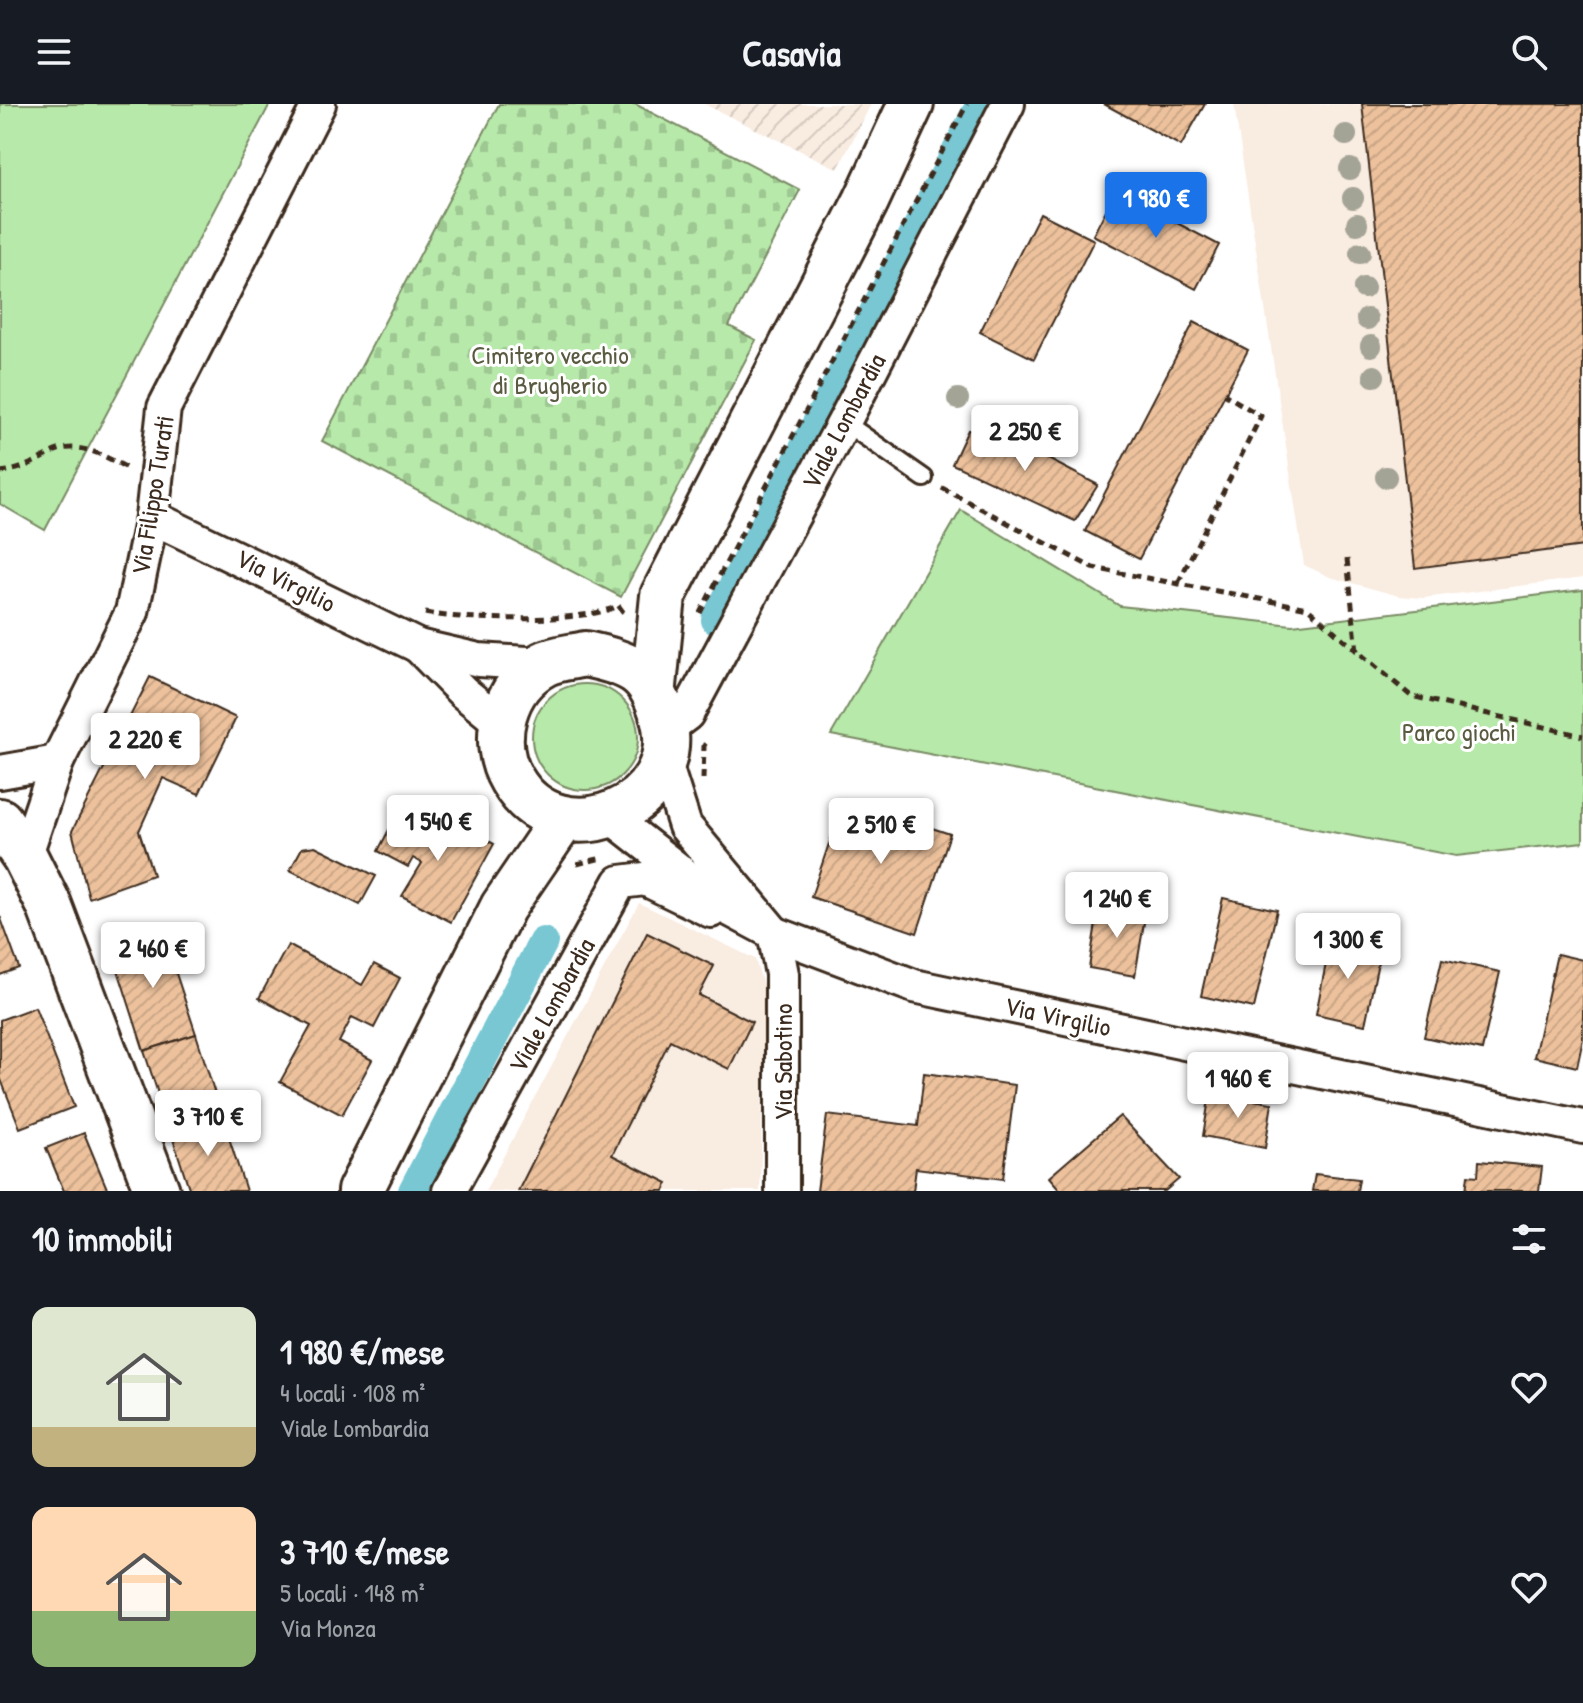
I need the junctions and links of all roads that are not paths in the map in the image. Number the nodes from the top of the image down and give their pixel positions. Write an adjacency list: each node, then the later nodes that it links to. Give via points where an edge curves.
1 (319, 104): 8 (street, Via Filippo Turati, via 164,408)
2 (911, 104): 5 (main road)
3 (925, 104): 5 (main road)
4 (1008, 104): 6 (street, Viale Lombardia)
5 (866, 201): 9 (main road)
6 (844, 422): 7 (lane); 14 (street, Viale Lombardia)
7 (924, 478)
8 (152, 517): 10 (street, Via Virgilio); 15 (street, Via Filippo Turati, via 132,612)
9 (648, 610): 11 (main road, via 616,640); 12 (main road)
10 (418, 646): 11 (street, Via Virgilio, via 479,660); 13 (street, Via Virgilio)
11 (565, 659): 12 (main road, via 636,670); 13 (main road, via 516,688)
12 (654, 686): 14 (main road)
13 (501, 723): 17 (main road, via 504,764)
14 (666, 744): 18 (main road, via 653,784 635,804); 23 (street, Via Virgilio, via 685,826)
15 (57, 762): 16 (street); 21 (street, Via Filippo Turati)
16 (0, 772)
17 (513, 783): 19 (main road, via 543,811); 22 (main road, via 516,833)
18 (611, 817): 19 (main road); 23 (street, Via Virgilio, via 727,908)
19 (563, 819): 22 (main road)
20 (0, 821): 21 (main road)
21 (25, 857): 25 (main road, via 49,905)
22 (503, 907): 26 (main road)
23 (774, 933): 24 (street, Via Virgilio, via 914,986); 27 (street, Viale Lombardia, via 737,924 645,879 620,882); 28 (street, Via Sabotino, via 782,974)
24 (1583, 1127)
25 (157, 1191)
26 (360, 1191)
27 (449, 1191)
28 (782, 1191)

